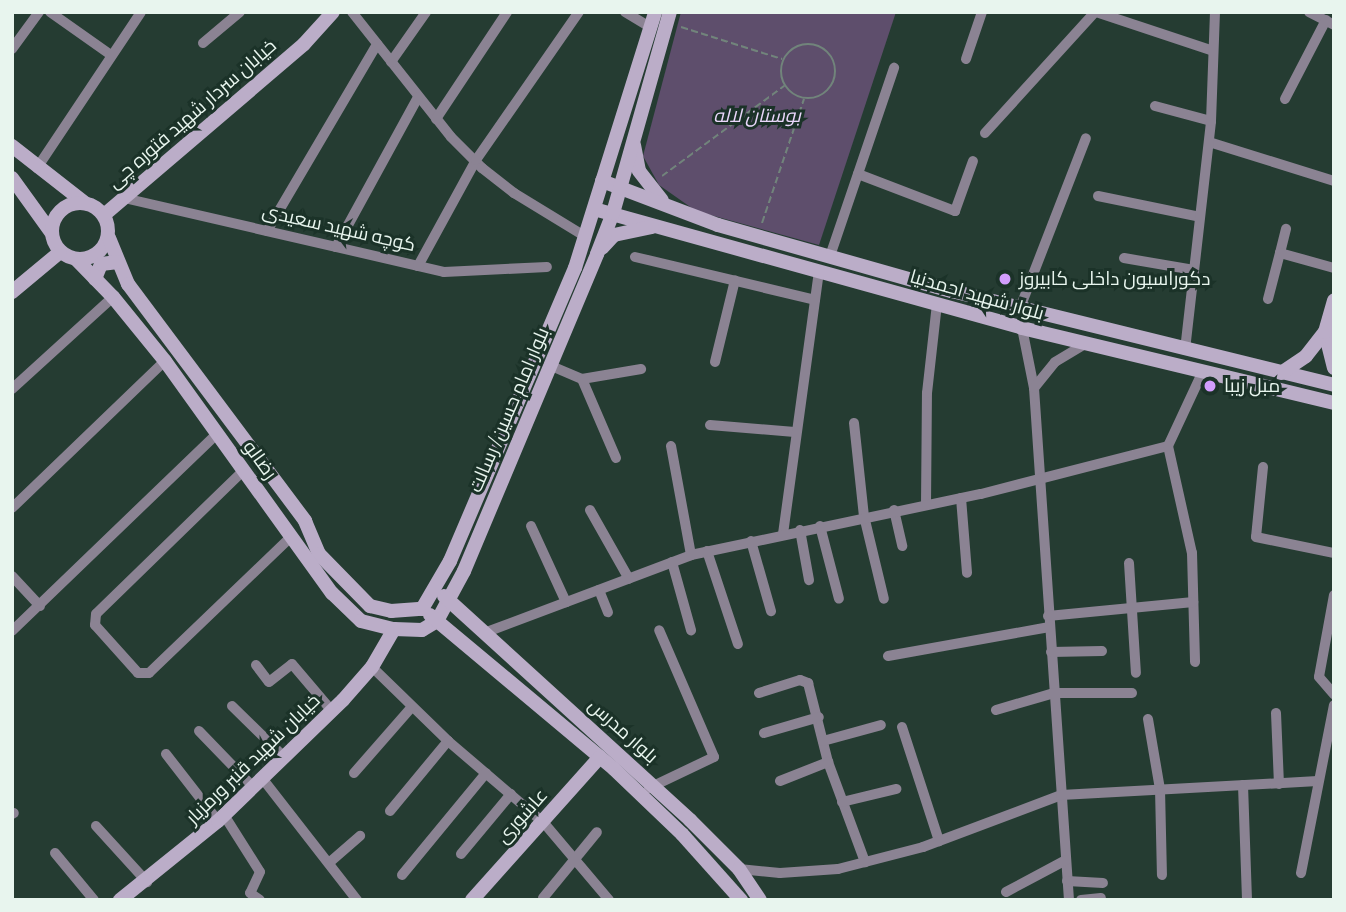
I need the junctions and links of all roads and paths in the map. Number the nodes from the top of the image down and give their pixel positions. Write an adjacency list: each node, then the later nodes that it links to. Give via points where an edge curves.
1 (39, 12): 21 (street)
2 (50, 12): 23 (street)
3 (141, 12): 23 (street)
4 (240, 12): 19 (street)
5 (333, 12): 50 (main road, خیابان سردار شهید فتوره چی, via 304,44)
6 (352, 12): 20 (street)
7 (426, 12): 26 (street)
8 (507, 12): 33 (street)
9 (579, 12): 40 (street)
10 (625, 12): 18 (street)
11 (655, 12): 18 (main road, بلوار امام حسین/ رسالت)
12 (982, 12): 25 (street)
13 (1096, 12): 22 (street); 35 (street)
14 (1215, 12): 22 (street)
15 (1309, 12): 17 (street)
16 (668, 17): 24 (path); 37 (main road, بلوار امام حسین/ رسالت)
17 (1330, 22): 31 (street)
18 (650, 27): 45 (main road, بلوار امام حسین/ رسالت)
19 (203, 43)
20 (377, 44): 26 (street); 59 (street)
21 (12, 49)
22 (1213, 51): 34 (street)
23 (111, 55): 42 (street)
24 (783, 59): 28 (path, via 780,74); 30 (path, via 806,43 830,54 835,72 829,88)
25 (966, 59)
26 (391, 62): 29 (street)
27 (894, 68): 43 (street)
28 (785, 86): 30 (path); 47 (path)
29 (418, 97): 33 (street); 64 (street)
30 (804, 98): 61 (path)
31 (1285, 99)
32 (1156, 106): 34 (street)
33 (436, 119): 40 (street)
34 (1212, 121): 38 (street)
35 (985, 133)
36 (1086, 138): 86 (street)
37 (634, 142): 47 (main road, via 639,171); 48 (main road, بلوار امام حسین/ رسالت)
38 (1209, 142): 46 (street); 56 (street)
39 (12, 146): 42 (main road)
40 (476, 160): 62 (street, via 514,193); 73 (street)
41 (973, 161): 43 (street, via 955,211)
42 (37, 168): 51 (main road)
43 (858, 174): 69 (street)
44 (12, 178): 60 (main road)
45 (602, 181): 48 (main road, بلوار شهید احمدنیا); 53 (main road, بلوار امام حسین/ رسالت)
46 (1334, 181)
47 (649, 186): 52 (main road)
48 (621, 187): 52 (main road, بلوار شهید احمدنیا); 54 (main road, بلوار امام حسین/ رسالت)
49 (1098, 196): 56 (street)
50 (124, 198): 55 (main road, خیابان سردار شهید فتوره چی); 59 (street, کوچه شهید سعیدی)
51 (85, 203): 55 (main road); 60 (main road, via 61,210)
52 (666, 203): 61 (main road, بلوار شهید احمدنیا)
53 (594, 209): 54 (main road, بلوار شهید احمدنیا); 62 (main road, بلوار امام حسین/ رسالت)
54 (613, 213): 57 (main road, بلوار شهید احمدنیا); 67 (main road, بلوار امام حسین/ رسالت)
55 (104, 215): 63 (main road)
56 (1200, 217): 77 (street)
57 (661, 227): 67 (main road, via 614,236); 76 (main road, بلوار شهید احمدنیا)
58 (1286, 229): 66 (street)
59 (267, 231): 64 (street, کوچه شهید سعیدی)
60 (51, 232): 65 (main road)
61 (757, 236): 69 (main road, بلوار شهید احمدنیا)
62 (586, 237): 135 (main road, بلوار امام حسین/ رسالت)
63 (108, 238): 71 (main road, via 97,254); 72 (main road, رضالو)
64 (336, 247): 73 (street, کوچه شهید سعیدی)
65 (60, 252): 71 (main road); 80 (main road)
66 (1280, 253): 75 (street); 82 (street)
67 (597, 254): 93 (main road, بلوار امام حسین/ رسالت)
68 (635, 257): 79 (street)
69 (830, 257): 86 (main road, بلوار شهید احمدنیا)
70 (1124, 258): 77 (street)
71 (77, 260): 78 (main road, رضالو)
72 (118, 262): 78 (main road, via 101,264); 144 (main road, رضالو, via 128,284 305,521 318,554 370,606 391,611)
73 (418, 266): 74 (street, کوچه شهید سعیدی, via 444,272)
74 (547, 267)
75 (1334, 268)
76 (819, 270): 83 (street); 85 (main road, بلوار شهید احمدنیا)
77 (1194, 270): 90 (street)
78 (95, 278): 81 (main road, رضالو)
79 (735, 280): 83 (street); 92 (street)
80 (12, 292)
81 (113, 297): 91 (main road, رضالو); 101 (street)
82 (1268, 299)
83 (815, 300): 105 (street)
84 (1334, 300): 88 (main road)
85 (937, 304): 87 (main road, بلوار شهید احمدنیا); 114 (street, via 928,393)
86 (1020, 308): 90 (main road, بلوار شهید احمدنیا)
87 (1022, 328): 89 (main road, بلوار شهید احمدنیا); 100 (street)
88 (1325, 332): 94 (main road); 97 (main road, via 1306,356)
89 (1085, 344): 96 (main road, بلوار شهید احمدنیا); 100 (street, via 1055,362)
90 (1185, 351): 97 (main road, بلوار شهید احمدنیا)
91 (165, 361): 106 (main road, رضالو); 115 (street)
92 (715, 362)
93 (549, 365): 98 (street); 140 (main road, بلوار امام حسین/ رسالت)
94 (1334, 368)
95 (641, 369): 98 (street)
96 (1202, 373): 102 (main road, بلوار شهید احمدنیا); 108 (street)
97 (1281, 373): 99 (main road, بلوار شهید احمدنیا)
98 (582, 379): 109 (street)
99 (1334, 385)
100 (1034, 388): 112 (street)
101 (12, 389)
102 (1334, 403)
103 (854, 423): 118 (street)
104 (710, 425): 105 (street)
105 (795, 432): 122 (street)
106 (218, 434): 111 (main road, رضالو); 143 (street)
107 (671, 446): 128 (street)
108 (1168, 446): 112 (street); 142 (street, via 1192,552)
109 (616, 458)
110 (1263, 467): 127 (street, via 1256,537)
111 (244, 470): 123 (main road, رضالو); 123 (street, via 93,620 144,675)
112 (1038, 481): 113 (street); 149 (street)
113 (961, 498): 114 (street); 131 (street)
114 (926, 504): 117 (street)
115 (12, 509)
116 (590, 510): 133 (street)
117 (894, 510): 118 (street); 125 (street)
118 (864, 516): 120 (street); 139 (street)
119 (531, 526): 141 (street)
120 (820, 526): 121 (street); 138 (street)
121 (800, 530): 122 (street); 134 (street)
122 (783, 534): 124 (street)
123 (291, 537): 150 (main road, رضالو, via 332,593 361,621)
124 (751, 541): 126 (street); 146 (street)
125 (902, 546)
126 (707, 551): 128 (street); 155 (street)
127 (1334, 553)
128 (691, 555): 129 (street)
129 (672, 562): 133 (street); 152 (street)
130 (1129, 564): 145 (street)
131 (967, 573)
132 (12, 576): 143 (street)
133 (629, 579): 136 (street)
134 (809, 580)
135 (435, 590): 140 (main road, بلوار مدرس); 144 (main road, بلوار امام حسین/ رسالت)
136 (599, 590): 141 (street); 147 (street)
137 (1334, 595): 166 (street, via 1319,677)
138 (839, 599)
139 (884, 599)
140 (450, 601): 148 (main road, بلوار امام حسین/ رسالت); 154 (main road, بلوار مدرس)
141 (566, 602): 154 (street)
142 (1193, 602): 145 (street); 159 (street)
143 (40, 606): 153 (street)
144 (422, 609): 148 (main road, بلوار مدرس)
145 (1131, 610): 149 (street); 162 (street)
146 (771, 611)
147 (608, 612)
148 (437, 621): 150 (main road, رضالو, via 422,630); 183 (main road, بلوار مدرس)
149 (1048, 622): 157 (street); 158 (street)
150 (394, 629): 161 (main road, خیابان شهید قنبر ورمزیار)
151 (659, 630): 190 (street, via 714,757)
152 (691, 630)
153 (12, 631)
154 (484, 633): 190 (main road, بلوار مدرس)
155 (738, 644)
156 (1102, 651): 157 (street)
157 (1051, 652): 164 (street)
158 (888, 656)
159 (1195, 662)
160 (256, 665): 170 (street, via 270,682 292,664)
161 (372, 667): 169 (street); 170 (main road, خیابان شهید قنبر ورمزیار)
162 (1136, 673)
163 (759, 693): 173 (street, via 805,681)
164 (1054, 693): 165 (street); 171 (street); 197 (street)
165 (1132, 693)
166 (1334, 694)
167 (1334, 705): 188 (street)
168 (232, 706): 182 (street)
169 (411, 708): 179 (street); 186 (street)
170 (332, 710): 182 (main road, خیابان شهید قنبر ورمزیار)
171 (996, 710)
172 (1276, 713): 191 (street)
173 (819, 718): 178 (street); 180 (street)
174 (1148, 719): 194 (street)
175 (881, 725): 180 (street)
176 (902, 727): 205 (street)
177 (199, 730): 189 (street)
178 (764, 733)
179 (448, 741): 185 (street); 199 (street)
180 (822, 741): 184 (street)
181 (166, 754): 200 (street)
182 (284, 757): 189 (main road, خیابان شهید قنبر ورمزیار)
183 (600, 757): 196 (main road, بلوار مدرس); 201 (main road, عاشوری)
184 (828, 762): 187 (street); 198 (street)
185 (486, 773): 195 (street); 214 (street)
186 (354, 774)
187 (780, 781)
188 (1318, 781): 191 (street); 213 (street)
189 (258, 783): 200 (main road, خیابان شهید قنبر ورمزیار); 210 (street)
190 (653, 784): 196 (street); 212 (main road, بلوار مدرس)
191 (1279, 784): 192 (street)
192 (1243, 785): 194 (street); 232 (street)
193 (896, 789): 198 (street)
194 (1160, 789): 197 (street); 215 (street)
195 (511, 794): 201 (street); 207 (street)
196 (641, 795): 228 (main road, بلوار مدرس)
197 (1062, 795): 205 (street); 209 (street)
198 (842, 802): 211 (street)
199 (390, 811)
200 (221, 818): 217 (main road, خیابان شهید قنبر ورمزیار); 225 (street, via 260,872 250,893)
201 (544, 823): 208 (street); 227 (main road, عاشوری)
202 (96, 827): 217 (street)
203 (597, 832): 208 (street)
204 (360, 836): 210 (street)
205 (939, 841): 211 (street)
206 (55, 853): 223 (street)
207 (461, 855)
208 (578, 858): 220 (street); 222 (street)
209 (1066, 860): 216 (street); 219 (street)
210 (330, 862): 226 (street)
211 (865, 862): 212 (street, via 780,873)
212 (739, 869): 229 (main road, بلوار مدرس)
213 (1301, 873)
214 (402, 875)
215 (1162, 875)
216 (1068, 881): 218 (street); 230 (street)
217 (147, 882): 224 (main road, خیابان شهید قنبر ورمزیار)
218 (1103, 883)
219 (1006, 892)
220 (543, 898)
221 (1101, 898): 231 (street)
222 (607, 899)
223 (94, 900)
224 (120, 900)
225 (260, 900)
226 (357, 900)
227 (472, 900)
228 (741, 900)
229 (760, 900)
230 (1069, 900)
231 (1081, 900)
232 (1247, 900)

